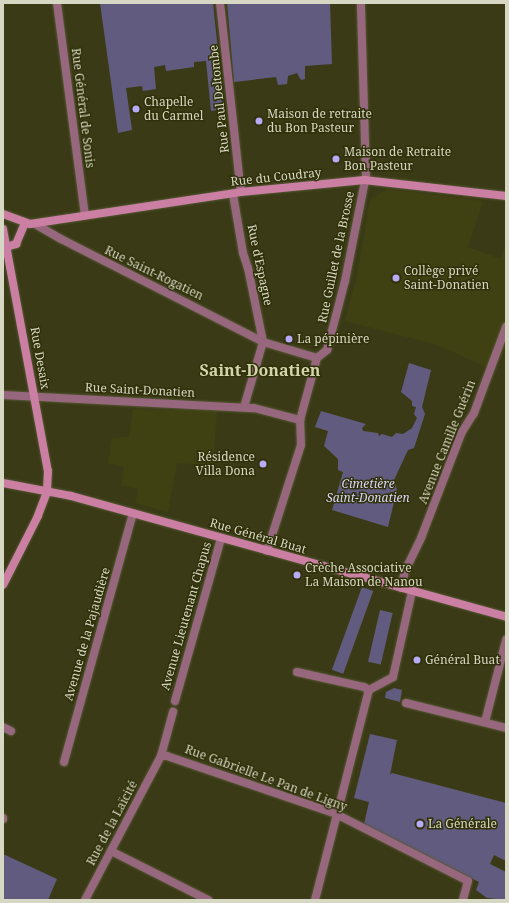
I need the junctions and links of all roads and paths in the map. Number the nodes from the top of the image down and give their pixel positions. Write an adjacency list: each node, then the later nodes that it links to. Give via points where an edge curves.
1 (57, 3): 8 (street, Rue Général de Sonis)
2 (220, 3): 5 (street, Rue Paul Deltombe, via 235,139)
3 (361, 3): 4 (street, Rue Guillet de la Brosse)
4 (364, 180): 5 (street, Rue du Coudray); 6 (street, Rue du Coudray); 15 (street, Rue Guillet de la Brosse, via 345,281 327,350)
5 (237, 193): 8 (street, Rue du Coudray); 14 (street, Rue d'Espagne, via 243,253)
6 (506, 196)
7 (3, 214): 9 (street, Rue du Coudray)
8 (85, 215): 10 (street, Rue du Coudray)
9 (25, 223): 10 (street, Rue du Coudray); 12 (street, via 17,242)
10 (35, 224): 14 (street, Rue Saint-Rogatien)
11 (3, 230): 12 (street, Rue Desaix)
12 (5, 248): 17 (street, Rue Desaix)
13 (506, 327): 26 (street, Avenue Camille Guérin, via 474,413 462,432 421,538 405,571)
14 (263, 342): 15 (street, Rue Saint-Rogatien); 18 (street)
15 (317, 358): 19 (street)
16 (3, 395): 17 (street, Rue Saint-Donatien)
17 (35, 398): 18 (street, Rue Saint-Donatien); 21 (street, Rue Desaix, via 48,471)
18 (244, 407): 19 (street, Rue Saint-Donatien)
19 (300, 420): 24 (street, via 301,445)
20 (3, 483): 21 (street, Rue Général Buat)
21 (46, 492): 22 (street, Rue Général Buat); 25 (street, Rue Desaix, via 35,523)
22 (134, 513): 23 (street, Rue Général Buat); 40 (street, Avenue de la Pajaudière)
23 (221, 538): 24 (street, Rue Général Buat); 32 (street, Avenue Lieutenant Chapus)
24 (267, 551): 26 (street, Rue Général Buat)
25 (3, 585)
26 (401, 588): 27 (street, Rue Général Buat)
27 (412, 591): 28 (street, Rue Général Buat); 31 (street, via 393,677)
28 (506, 617)
29 (506, 640): 35 (street)
30 (297, 672): 31 (street)
31 (366, 688): 41 (street)
32 (175, 701)
33 (406, 703): 35 (street)
34 (173, 712): 39 (street, Rue de la Laïcité)
35 (485, 722): 37 (street)
36 (3, 727): 38 (street)
37 (506, 728)
38 (11, 731)
39 (161, 756): 41 (street, Rue Gabrielle Le Pan de Ligny); 42 (street, Rue de la Laïcité)
40 (64, 762)
41 (336, 814): 45 (street); 46 (street, Rue Gabrielle Le Pan de Ligny, via 468,882)
42 (111, 851): 43 (street, Rue de la Laïcité); 44 (street)
43 (84, 900)
44 (208, 900)
45 (315, 900)
46 (463, 900)

